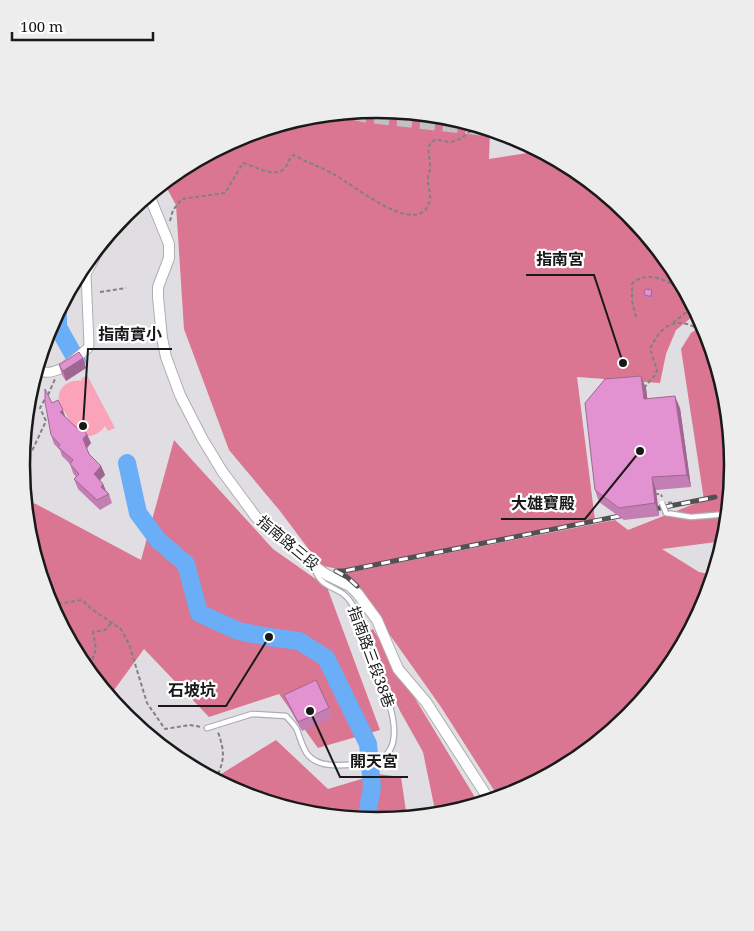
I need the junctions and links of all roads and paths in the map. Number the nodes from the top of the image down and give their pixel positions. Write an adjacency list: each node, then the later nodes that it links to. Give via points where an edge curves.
1 (470, 131): 3 (path, via 453,142 437,139 430,144 430,201 424,212 416,216 390,208 335,174 294,155 278,172 243,163 225,192 182,199 172,210)
2 (152, 202): 20 (street, 指南路三段, via 169,244 169,258 158,287 158,297 166,357 180,395 202,438 249,510)
3 (170, 223)
4 (86, 276): 12 (street, via 89,345)
5 (674, 285): 9 (path, via 658,277 634,282 632,301)
6 (126, 288): 7 (path)
7 (100, 292)
8 (688, 313): 10 (path)
9 (636, 317)
10 (672, 324): 11 (path); 14 (path, via 662,329 650,349 657,370 644,388)
11 (695, 327)
12 (60, 368): 13 (street); 15 (path, via 40,408 46,421)
13 (43, 373)
14 (645, 396)
15 (31, 452)
16 (653, 494): 17 (path, via 661,494)
17 (662, 503): 18 (lane, bridge, via 666,513); 18 (path, via 674,502)
18 (675, 514): 19 (lane, via 691,517)
19 (720, 515)
20 (314, 566): 24 (lane, 指南路三段38巷, via 317,578 348,597 353,605 357,626 389,699 395,728 388,754 362,764 331,765 317,761 308,755 295,726 286,716 252,714); 27 (street, 指南路三段, via 358,594 377,620 398,669 426,702)
21 (59, 604): 22 (path, via 82,600)
22 (111, 623): 23 (path, via 105,630 93,632 96,650); 25 (path, via 121,629 129,644 146,703 165,729 190,725)
23 (91, 663)
24 (216, 725): 25 (lane); 26 (path, via 223,748)
25 (207, 728)
26 (218, 774)
27 (486, 795)

